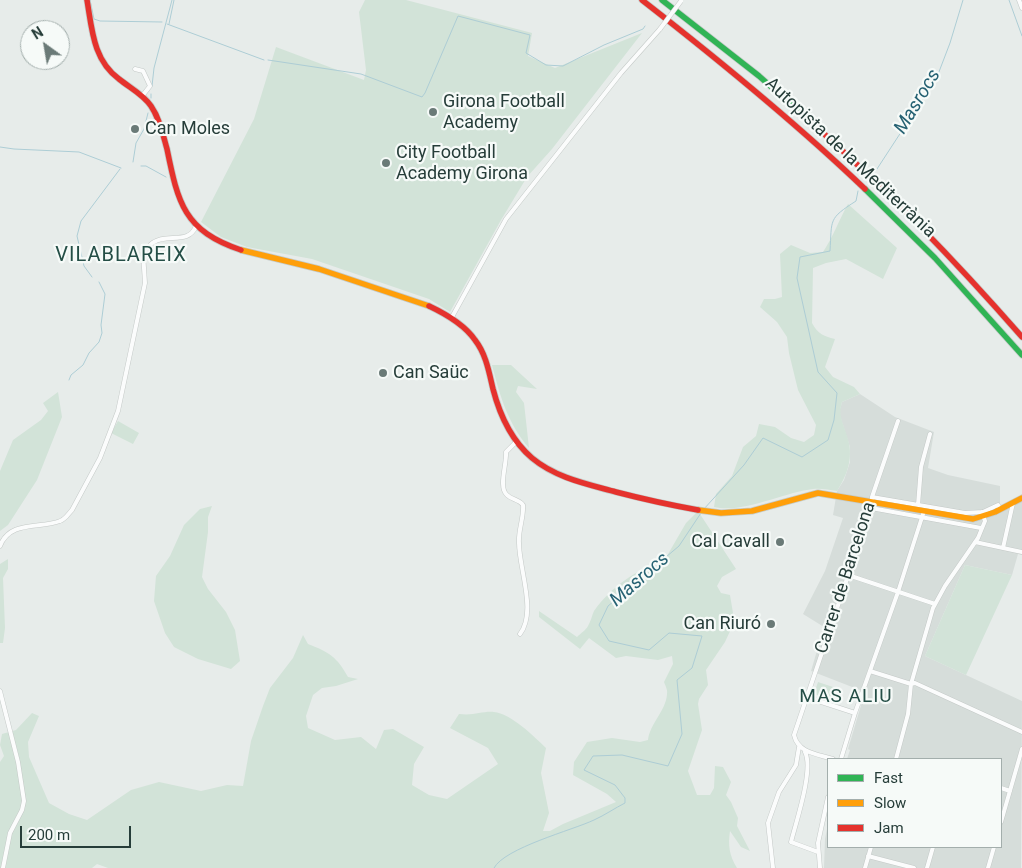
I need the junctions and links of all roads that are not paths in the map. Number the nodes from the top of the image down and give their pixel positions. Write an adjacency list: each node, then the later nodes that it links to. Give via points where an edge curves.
1 (87, 0): 10 (main road, via 97,50 103,62 111,73)
2 (634, 0): 8 (main road)
3 (642, 0): 8 (main road, Autopista de la Mediterrània)
4 (662, 0): 13 (main road, Autopista de la Mediterrània, via 750,70 862,169 945,252)
5 (682, 0): 12 (street, bridge, via 506,219)
6 (1019, 0): 7 (street)
7 (1022, 8)
8 (662, 16): 14 (main road, Autopista de la Mediterrània, via 778,109 852,176 934,258)
9 (135, 69): 10 (street, via 143,71 150,86)
10 (143, 95): 11 (main road, via 159,122 181,204)
11 (196, 226): 12 (main road, via 217,242 234,249 307,265 428,304); 27 (street, via 188,236 154,241 143,254 145,283 118,412 100,458 72,510 59,522 16,530 8,534)
12 (452, 317): 17 (main road, via 471,334 484,354 499,411)
13 (1022, 337)
14 (1022, 355)
15 (898, 421): 19 (street, Carrer de Barcelona)
16 (930, 434): 22 (street, via 921,466)
17 (516, 442): 19 (main road, via 535,461 561,476 657,503 702,511 719,513 761,509 804,495 818,494); 33 (street, via 506,452 502,488 523,505 518,544 527,608 526,624)
18 (1022, 498): 20 (main road)
19 (872, 502): 22 (main road); 30 (street, Carrer de Barcelona)
20 (1013, 503): 21 (main road); 28 (street)
21 (1000, 509): 23 (main road); 23 (street, via 998,505)
22 (920, 510): 23 (street); 24 (main road); 25 (street); 31 (street)
23 (983, 516): 24 (main road); 25 (street)
24 (976, 519): 25 (street)
25 (982, 528): 26 (street)
26 (975, 542): 28 (street); 32 (street)
27 (0, 546)
28 (1004, 548): 29 (street)
29 (1022, 552)
30 (848, 575): 31 (street); 37 (street, Carrer de Barcelona)
31 (898, 592): 32 (street); 34 (street)
32 (935, 604): 35 (street)
33 (520, 634)
34 (870, 671): 35 (street); 38 (street)
35 (911, 684): 39 (street, via 915,683); 45 (street, via 908,714)
36 (0, 691): 55 (street, via 24,801 10,833)
37 (806, 697): 38 (street); 40 (street, Carrer de Barcelona, via 794,735)
38 (855, 712): 44 (street)
39 (1022, 732)
40 (799, 747): 42 (street); 56 (street, via 796,765 778,792 768,823)
41 (1022, 749): 47 (street)
42 (805, 752): 43 (street); 53 (street, via 808,775 791,842)
43 (829, 758)
44 (841, 758)
45 (897, 758)
46 (1002, 788): 47 (street)
47 (1010, 791): 49 (street)
48 (827, 802): 53 (street, via 819,832)
49 (1002, 819)
50 (871, 848): 54 (street)
51 (933, 848): 60 (street)
52 (994, 848): 61 (street)
53 (818, 852): 57 (street)
54 (868, 856): 58 (street); 59 (street)
55 (3, 868)
56 (773, 868)
57 (820, 868)
58 (865, 868)
59 (914, 868)
60 (926, 868)
61 (988, 868)

